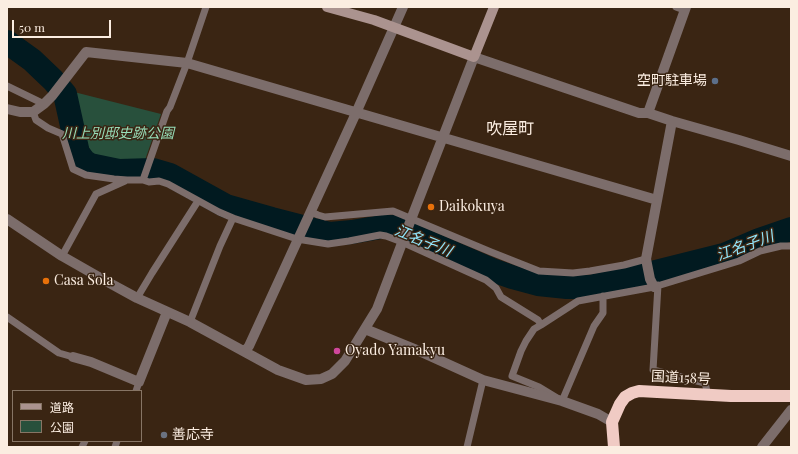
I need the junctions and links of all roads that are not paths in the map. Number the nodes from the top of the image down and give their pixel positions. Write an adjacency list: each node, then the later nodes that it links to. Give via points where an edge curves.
1 (206, 7): 8 (lane)
2 (327, 7): 6 (main road)
3 (403, 7): 6 (street)
4 (494, 7): 7 (main road)
5 (682, 8): 14 (street)
6 (394, 27): 7 (main road); 13 (street)
7 (474, 57): 14 (street, via 639,113); 16 (street)
8 (187, 63): 10 (street, via 86,52); 13 (street); 18 (lane)
9 (7, 86): 10 (lane)
10 (44, 104): 12 (street)
11 (7, 109): 12 (street)
12 (33, 112): 19 (lane, via 36,120 62,134 73,169 86,175)
13 (356, 113): 16 (street); 22 (street)
14 (648, 113): 15 (street)
15 (672, 121): 17 (street); 20 (street)
16 (443, 137): 20 (street); 25 (street)
17 (791, 156)
18 (144, 177): 19 (lane); 21 (lane, via 149,182 159,181 168,184)
19 (127, 180): 29 (lane, via 96,194)
20 (657, 200): 30 (street)
21 (198, 201): 23 (lane); 33 (lane)
22 (309, 215): 25 (lane, via 325,217 393,211); 26 (street)
23 (233, 218): 26 (lane); 36 (lane)
24 (7, 219): 29 (street)
25 (410, 220): 27 (street); 30 (lane, via 539,271 573,273)
26 (298, 238): 27 (lane, via 328,244 380,235); 39 (street)
27 (403, 240): 37 (lane, via 486,280 496,288 501,297); 38 (street, via 377,309)
28 (791, 246): 31 (lane, via 760,251 739,261)
29 (62, 256): 33 (street)
30 (646, 262): 31 (street)
31 (654, 284): 32 (lane); 43 (lane, via 653,370 705,383)
32 (603, 296): 37 (lane, via 578,301); 45 (lane, via 603,313 594,326)
33 (138, 298): 34 (street)
34 (167, 312): 36 (street); 42 (street)
35 (7, 317): 40 (lane, via 59,353)
36 (190, 322): 39 (street)
37 (542, 325): 45 (lane, via 534,329 526,341 512,376 539,387)
38 (365, 329): 39 (street, via 345,361 332,374 321,379 306,380 278,370); 41 (street)
39 (245, 351)
40 (73, 357): 42 (street, via 91,362)
41 (483, 380): 45 (street); 48 (lane)
42 (138, 387)
43 (708, 394): 44 (highway, 国道158号); 47 (highway, 国道158号, via 632,392 620,404)
44 (791, 396)
45 (562, 401): 47 (street)
46 (791, 410): 50 (street)
47 (612, 422): 49 (highway, 国道158号)
48 (467, 447)
49 (614, 447)
50 (762, 447)

